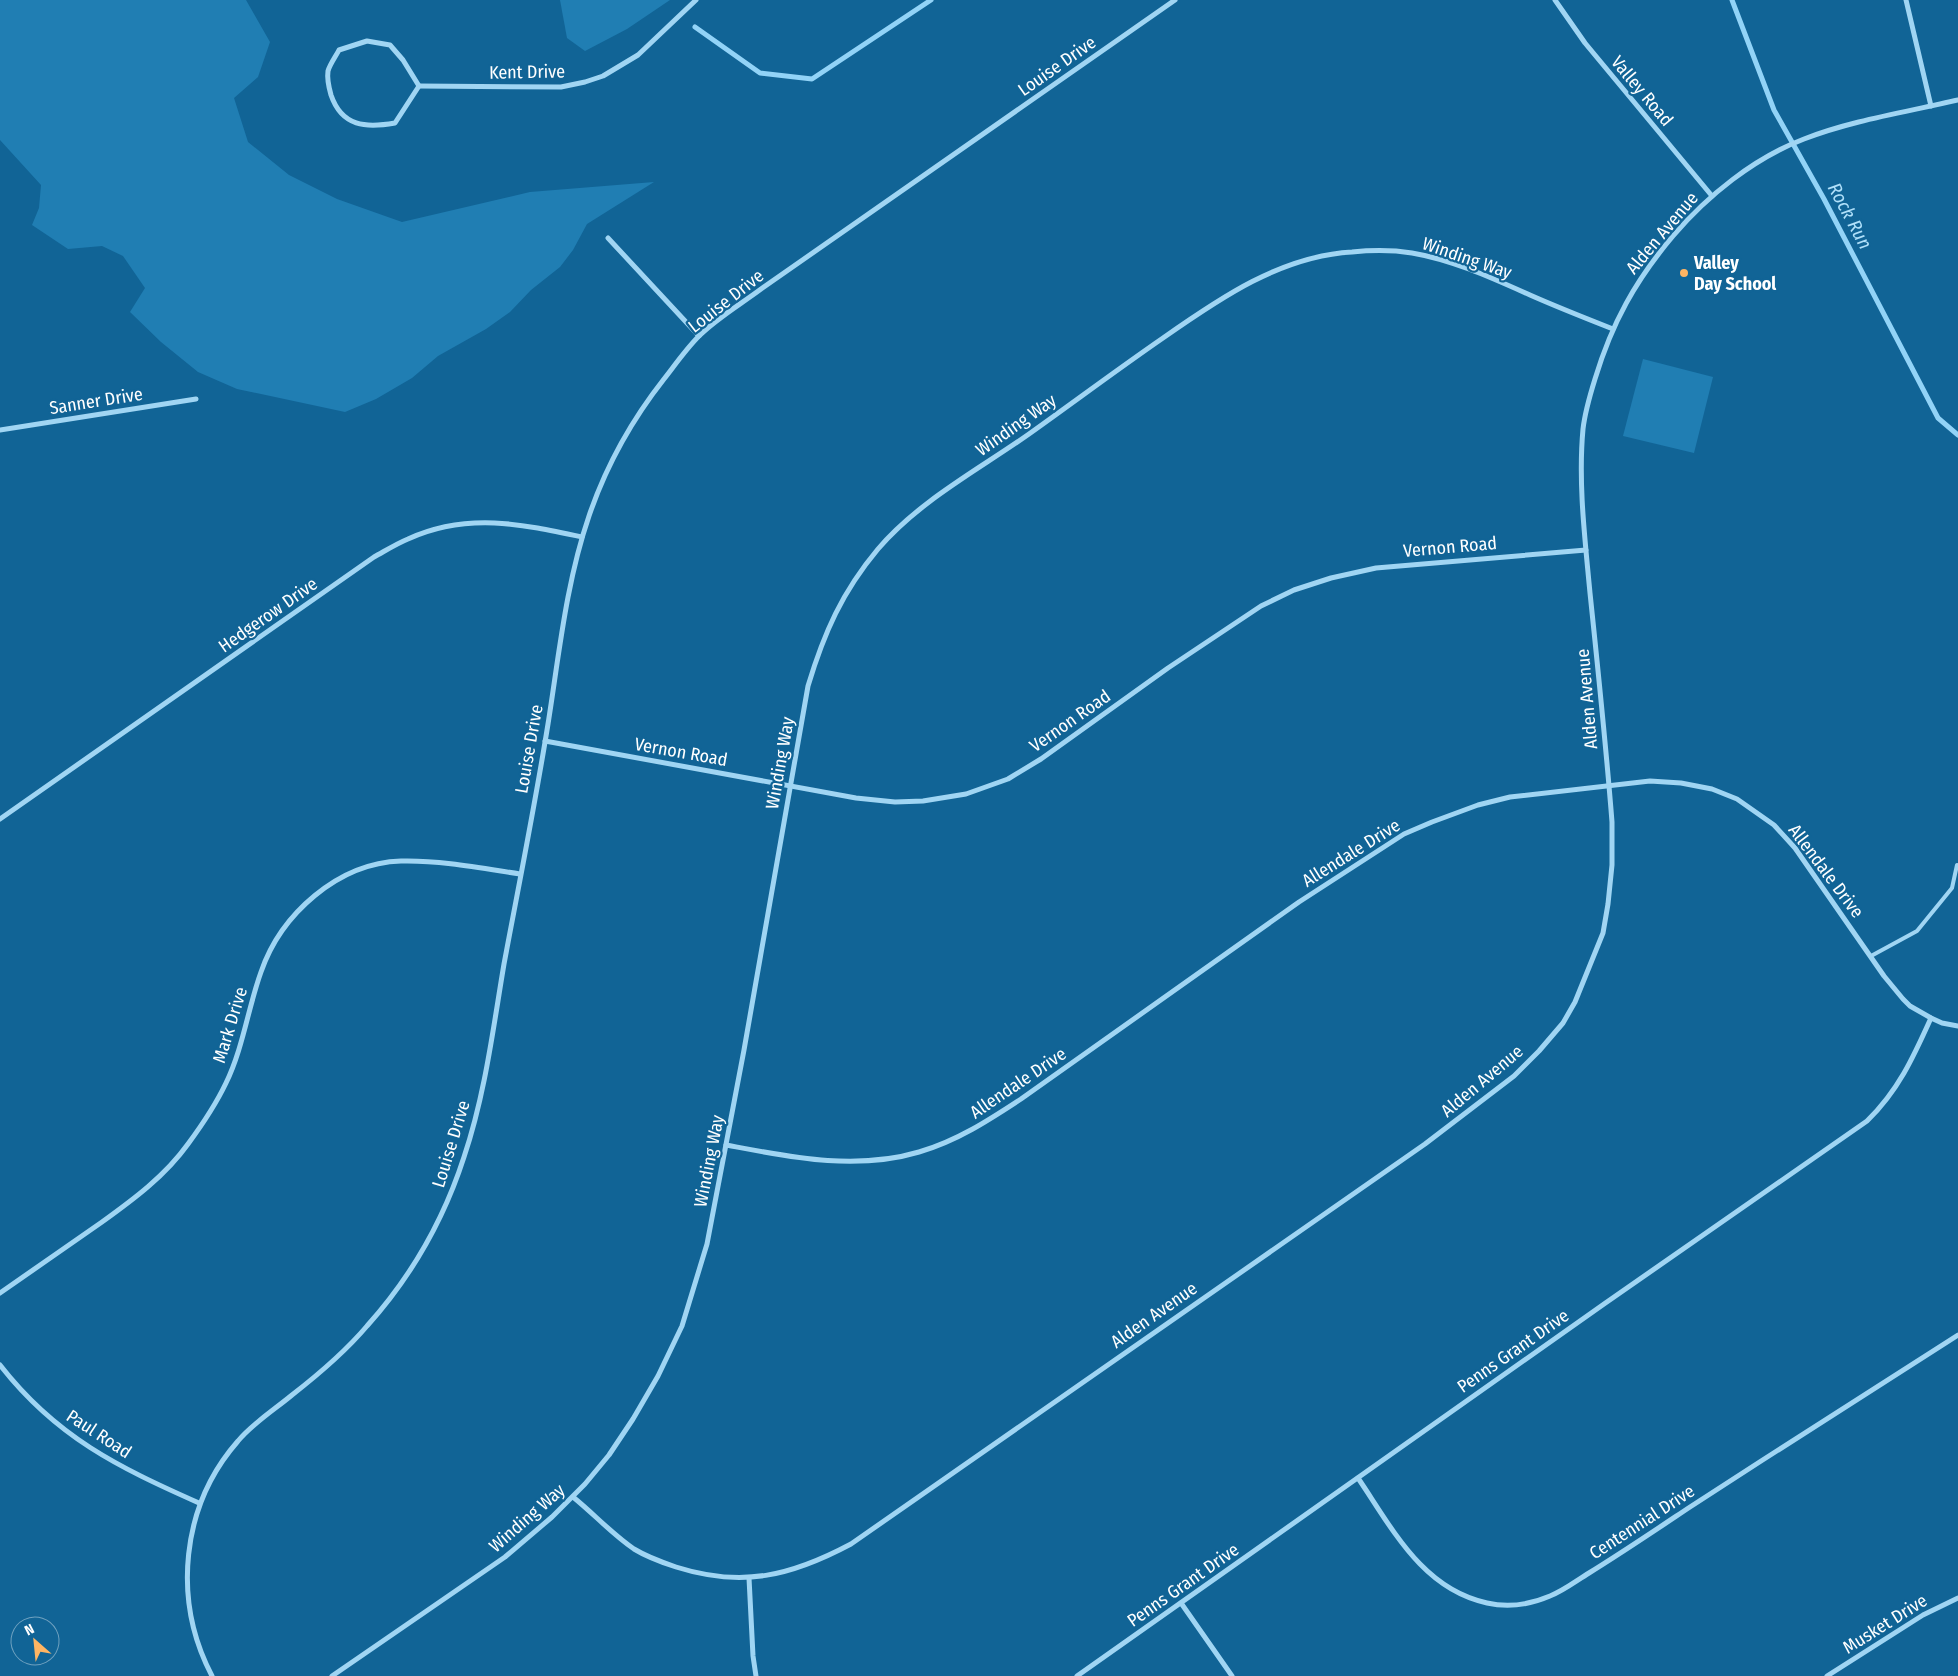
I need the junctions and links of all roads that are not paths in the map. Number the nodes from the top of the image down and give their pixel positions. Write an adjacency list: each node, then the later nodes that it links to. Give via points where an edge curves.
1 (696, 0): 5 (street, Kent Drive, via 638,55 603,76 586,82 561,87)
2 (1175, 0): 11 (street, Louise Drive, via 761,289)
3 (1555, 0): 8 (street, Valley Road, via 1585,44)
4 (1906, 0): 7 (street)
5 (419, 86): 5 (street, via 390,45 367,41 339,50 328,72 335,106 351,122 372,127 395,123)
6 (1958, 100): 7 (street, Alden Avenue)
7 (1931, 106): 8 (street, Alden Avenue, via 1803,139 1745,172)
8 (1712, 196): 10 (street, Alden Avenue, via 1656,256 1626,301)
9 (608, 238): 11 (street)
10 (1613, 329): 15 (street, Alden Avenue, via 1588,401 1583,429); 18 (street, Winding Way, via 1482,274 1411,253 1378,250 1321,257 1278,270 1242,287 1195,316 947,490 903,524 880,547 844,595 820,647 808,686)
11 (699, 336): 14 (street, Louise Drive, via 644,404 622,440 601,483)
12 (196, 399): 13 (street, Sanner Drive)
13 (0, 430)
14 (582, 537): 16 (street, Louise Drive); 19 (street, Hedgerow Drive, via 506,522 482,522 447,527 408,539 374,557)
15 (1586, 550): 17 (street, Alden Avenue); 18 (street, Vernon Road, via 1376,568 1294,590 1261,606 1168,668 1041,759 1002,782 966,794 895,802)
16 (545, 741): 18 (street, Vernon Road); 21 (street, Louise Drive)
17 (1609, 785): 22 (street, Allendale Drive, via 1650,781 1681,783 1712,789 1747,806 1774,825 1795,848); 25 (street, Allendale Drive, via 1510,797 1404,834 1300,902 1021,1099 949,1141 896,1157 838,1162 803,1160); 32 (street, Alden Avenue, via 1612,865 1603,933 1567,1016 1514,1076 1425,1144 851,1544 789,1571)
18 (790, 786): 25 (street, Winding Way)
19 (0, 819)
20 (1957, 865): 22 (lane, via 1952,888 1917,931)
21 (520, 874): 26 (street, Mark Drive, via 457,864 381,863 342,878 305,904 270,949 227,1082 188,1144 168,1169 134,1199); 31 (street, Louise Drive, via 473,1129 458,1177 437,1226 418,1258 367,1326 343,1352 237,1441 210,1480)
22 (1871, 956): 23 (street, Allendale Drive, via 1903,999)
23 (1930, 1018): 24 (street, Allendale Drive); 29 (street, Penns Grant Drive, via 1900,1080 1884,1104 1867,1121)
24 (1958, 1026)
25 (726, 1145): 30 (street, Winding Way, via 707,1244 682,1326 633,1419 609,1455)
26 (0, 1293)
27 (1958, 1335): 29 (street, Centennial Drive, via 1611,1559 1552,1596 1532,1603 1514,1606 1488,1603 1464,1596 1437,1581 1408,1552)
28 (0, 1365): 31 (street, Paul Road, via 45,1415 74,1438 147,1480)
29 (1358, 1478): 34 (street, Penns Grant Drive)
30 (573, 1497): 32 (street, Alden Avenue, via 629,1545 656,1560 694,1573); 36 (street, Winding Way, via 505,1557)
31 (199, 1503): 35 (street, Louise Drive, via 188,1558 188,1599 198,1644)
32 (749, 1578): 37 (street)
33 (1958, 1598): 40 (street, Musket Drive, via 1924,1614)
34 (1181, 1603): 38 (street, Penns Grant Drive); 39 (street)
35 (212, 1676)
36 (332, 1676)
37 (756, 1676)
38 (1077, 1676)
39 (1232, 1676)
40 (1827, 1676)

